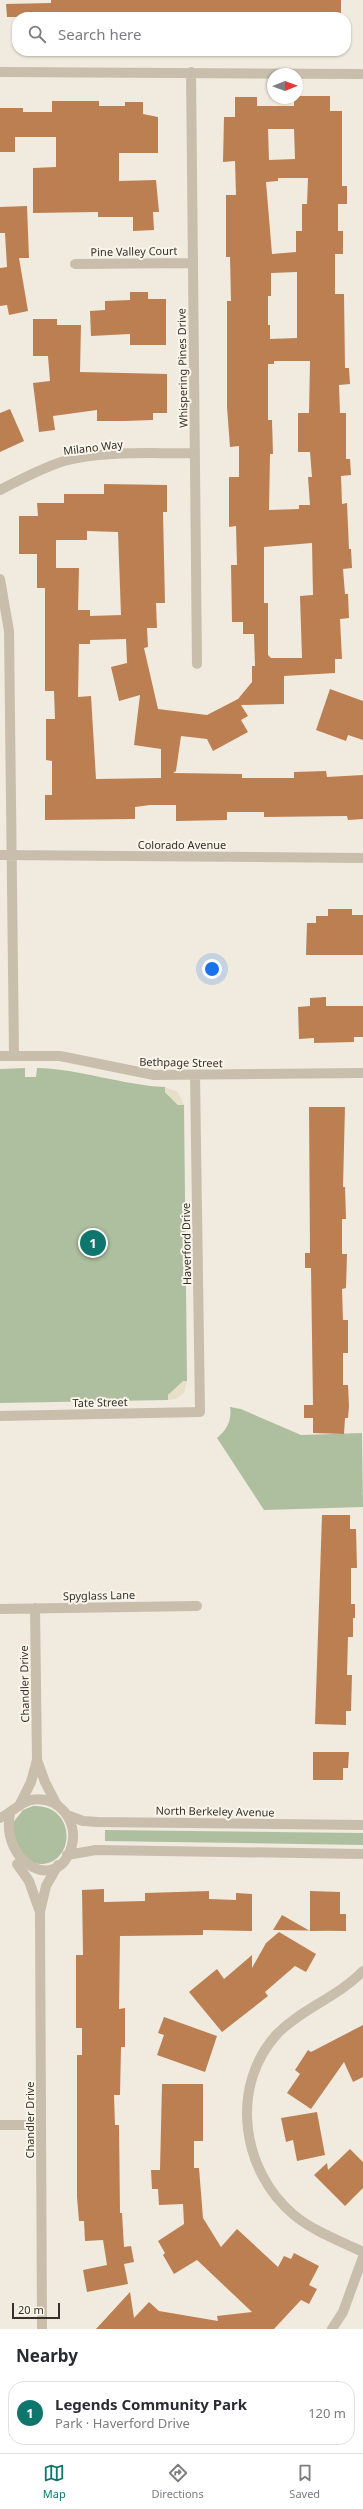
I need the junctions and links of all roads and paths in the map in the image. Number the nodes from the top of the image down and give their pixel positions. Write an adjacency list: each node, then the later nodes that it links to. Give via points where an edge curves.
1 (0, 72): 2 (street)
2 (191, 72): 3 (street); 4 (street, Whispering Pines Drive)
3 (363, 74)
4 (193, 263): 5 (street, Pine Valley Court); 6 (street, Whispering Pines Drive)
5 (75, 264)
6 (195, 453): 7 (street, Milano Way, via 102,456 65,461); 9 (street, Whispering Pines Drive)
7 (0, 490)
8 (0, 579): 11 (street, via 9,631)
9 (198, 664)
10 (0, 855): 11 (street, Colorado Avenue)
11 (12, 855): 12 (street, Colorado Avenue); 13 (street)
12 (363, 858)
13 (14, 1055): 14 (street, Bethpage Street); 16 (street, Bethpage Street, via 73,1058 148,1075)
14 (0, 1056)
15 (363, 1073): 16 (street, Bethpage Street)
16 (195, 1076): 17 (street, Haverford Drive)
17 (200, 1412): 18 (street, Tate Street)
18 (0, 1416)
19 (197, 1606): 20 (street, Spyglass Lane)
20 (35, 1608): 21 (street, Spyglass Lane); 22 (street, Chandler Drive)
21 (0, 1609)
22 (38, 1760): 23 (street, Chandler Drive, via 43,1778); 24 (street, Chandler Drive, via 31,1782)
23 (58, 1805): 24 (street, via 38,1800); 26 (street)
24 (18, 1806): 25 (street)
25 (10, 1813): 27 (street); 31 (street, via 3,1828 3,1839 8,1854)
26 (67, 1815): 28 (street, North Berkeley Avenue, via 83,1821 98,1822); 30 (street, via 73,1831 71,1848)
27 (0, 1818)
28 (363, 1825)
29 (363, 1854): 30 (street, via 96,1850)
30 (67, 1855): 32 (street)
31 (17, 1864): 32 (street, via 38,1871); 33 (street, Chandler Drive, via 29,1881)
32 (58, 1865): 33 (street, Chandler Drive, via 46,1886)
33 (40, 1912): 36 (street, Chandler Drive)
34 (363, 1971): 37 (street, via 335,1994 299,2015 268,2046 252,2081 247,2117 252,2152 272,2193 301,2220)
35 (0, 2125): 36 (street)
36 (40, 2125): 39 (street, Chandler Drive)
37 (363, 2252)
38 (363, 2257): 40 (street, via 343,2312)
39 (42, 2329)
40 (332, 2329)

